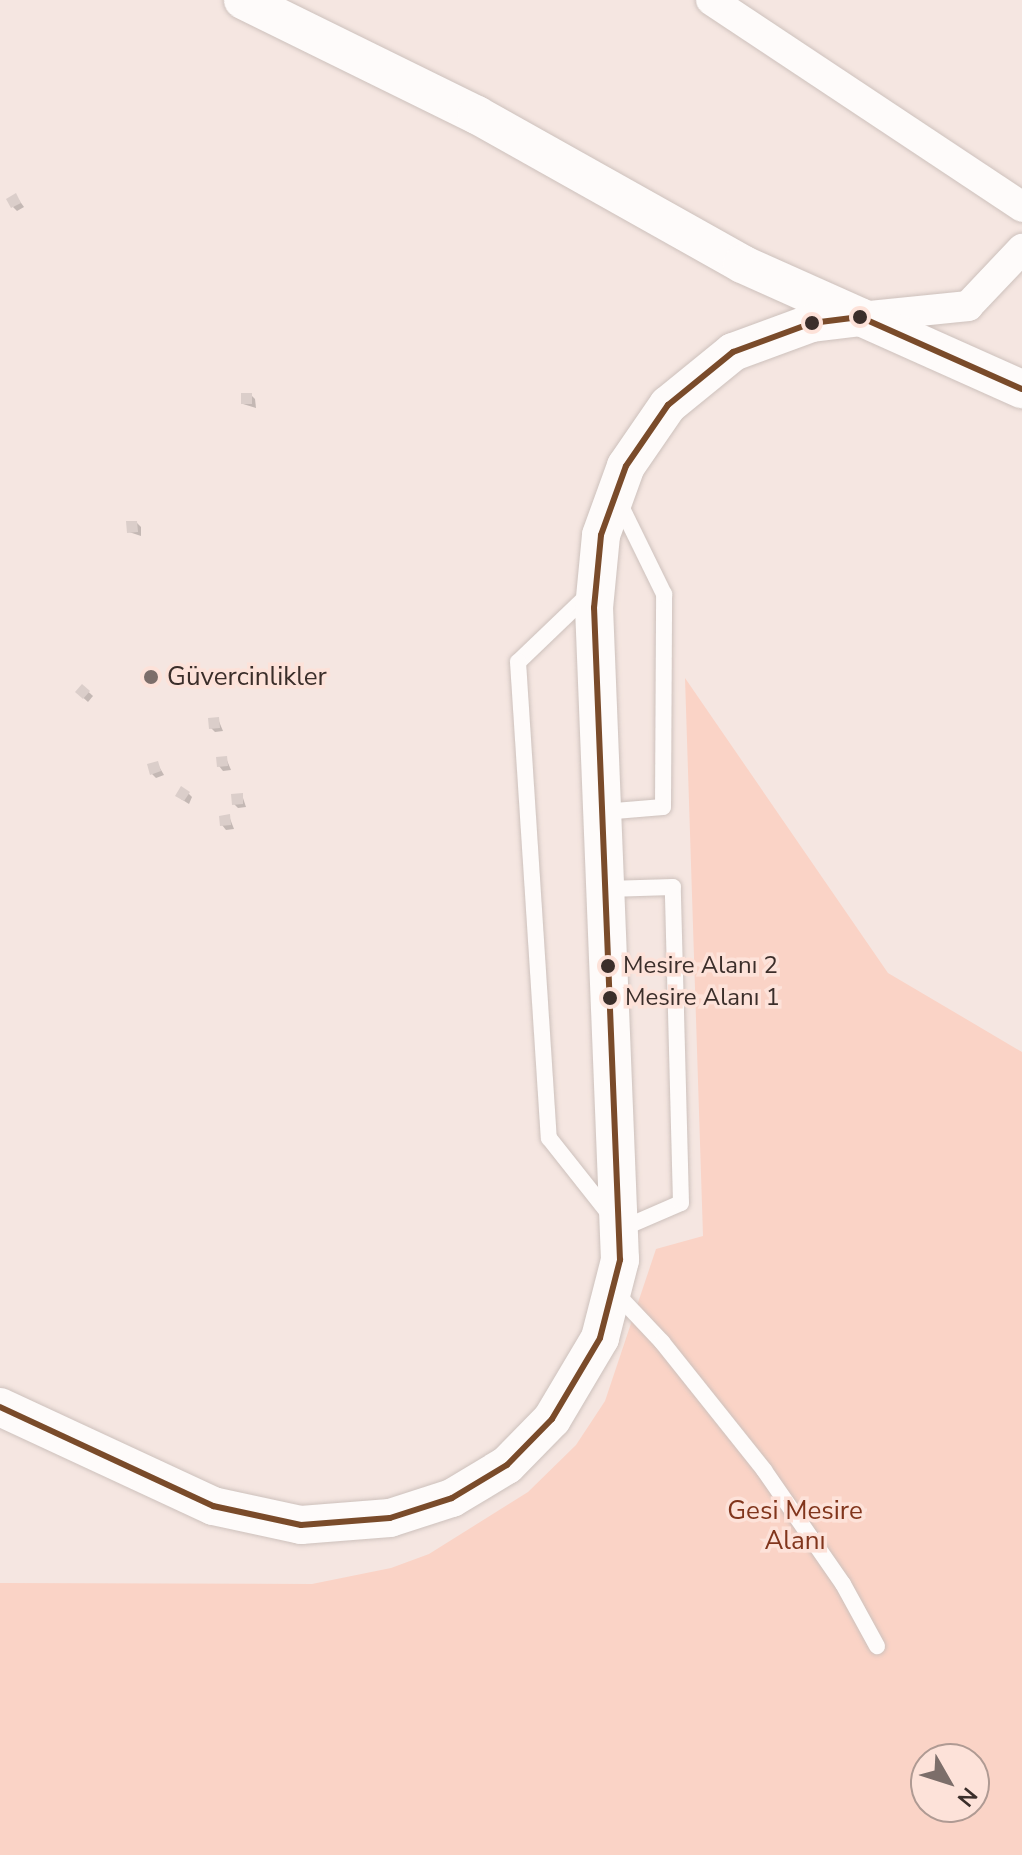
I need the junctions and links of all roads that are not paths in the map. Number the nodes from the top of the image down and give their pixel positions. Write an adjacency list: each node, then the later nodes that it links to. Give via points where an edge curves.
1 (243, 0): 5 (street, via 477,115 742,264)
2 (711, 0): 3 (street)
3 (1022, 207)
4 (1022, 249): 5 (street, via 968,306)
5 (860, 317): 6 (street); 7 (street, via 812,323 733,352 668,405 626,466)
6 (1022, 389)
7 (616, 495): 8 (street, via 601,535); 9 (lane, via 664,594 663,807)
8 (595, 587): 9 (street); 11 (lane, via 518,662 549,1138)
9 (603, 812): 10 (street)
10 (607, 889): 11 (street); 11 (lane, via 673,887 681,1203)
11 (621, 1229): 12 (street)
12 (613, 1290): 13 (street, via 600,1338 552,1419 507,1465 463,1492 390,1518 301,1525 213,1506); 14 (lane, via 662,1342 764,1470 843,1584)
13 (0, 1407)
14 (877, 1646)

